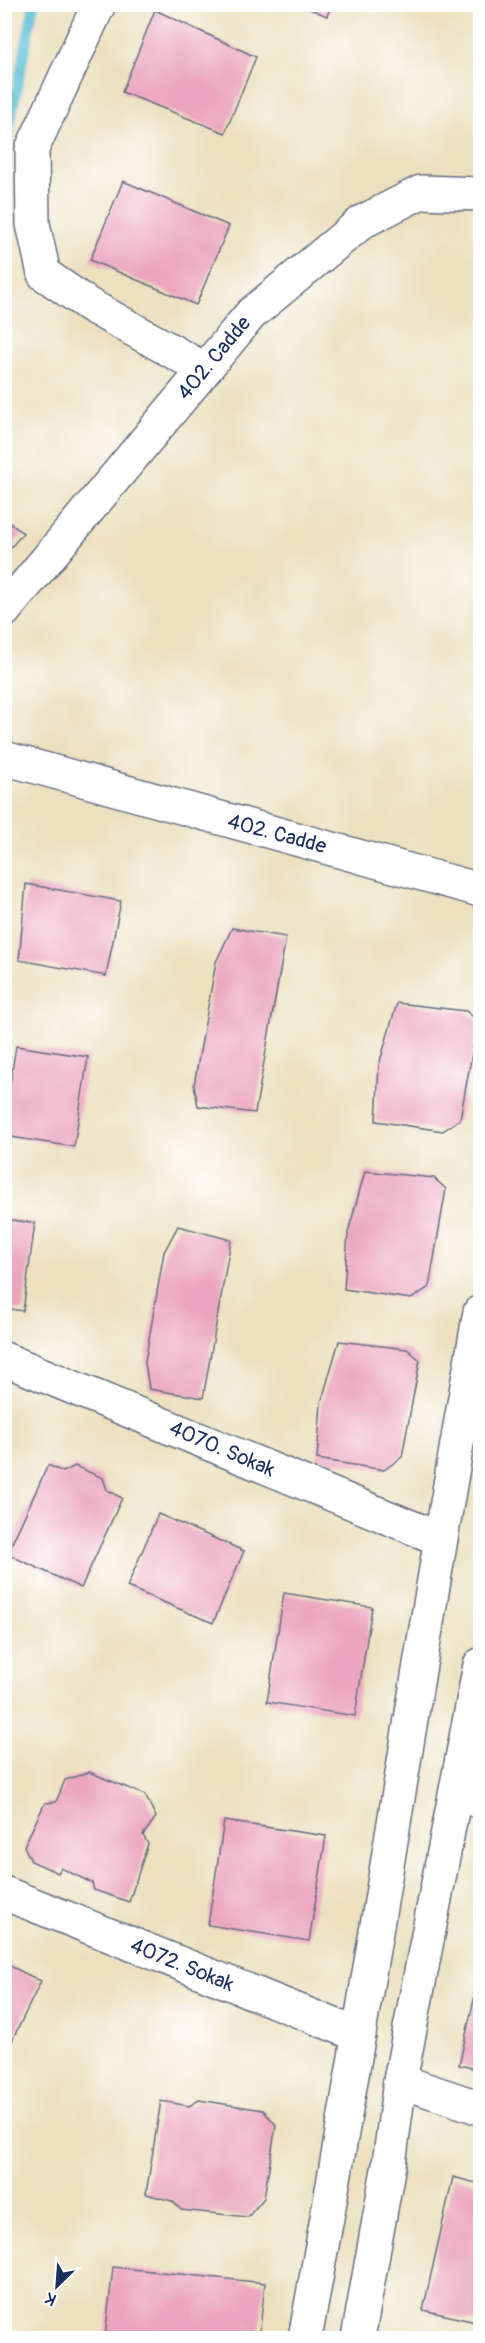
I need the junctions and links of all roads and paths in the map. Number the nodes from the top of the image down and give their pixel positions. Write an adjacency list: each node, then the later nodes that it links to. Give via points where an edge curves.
1 (99, 4): 3 (street, via 32,149 33,224 44,274 89,305)
2 (480, 194): 3 (street, 402. Cadde, via 421,192 362,222 251,314)
3 (204, 369): 4 (street, 402. Cadde)
4 (4, 611)
5 (4, 758): 6 (street, 402. Cadde)
6 (480, 890)
7 (480, 1312): 9 (street)
8 (4, 1359): 9 (street, 4070. Sokak)
9 (440, 1539): 13 (street)
10 (480, 1665): 11 (street)
11 (468, 1798): 14 (street)
12 (4, 1893): 13 (street, 4072. Sokak)
13 (359, 2035): 16 (street)
14 (400, 2081): 15 (street); 17 (street)
15 (480, 2108)
16 (305, 2338)
17 (358, 2338)

